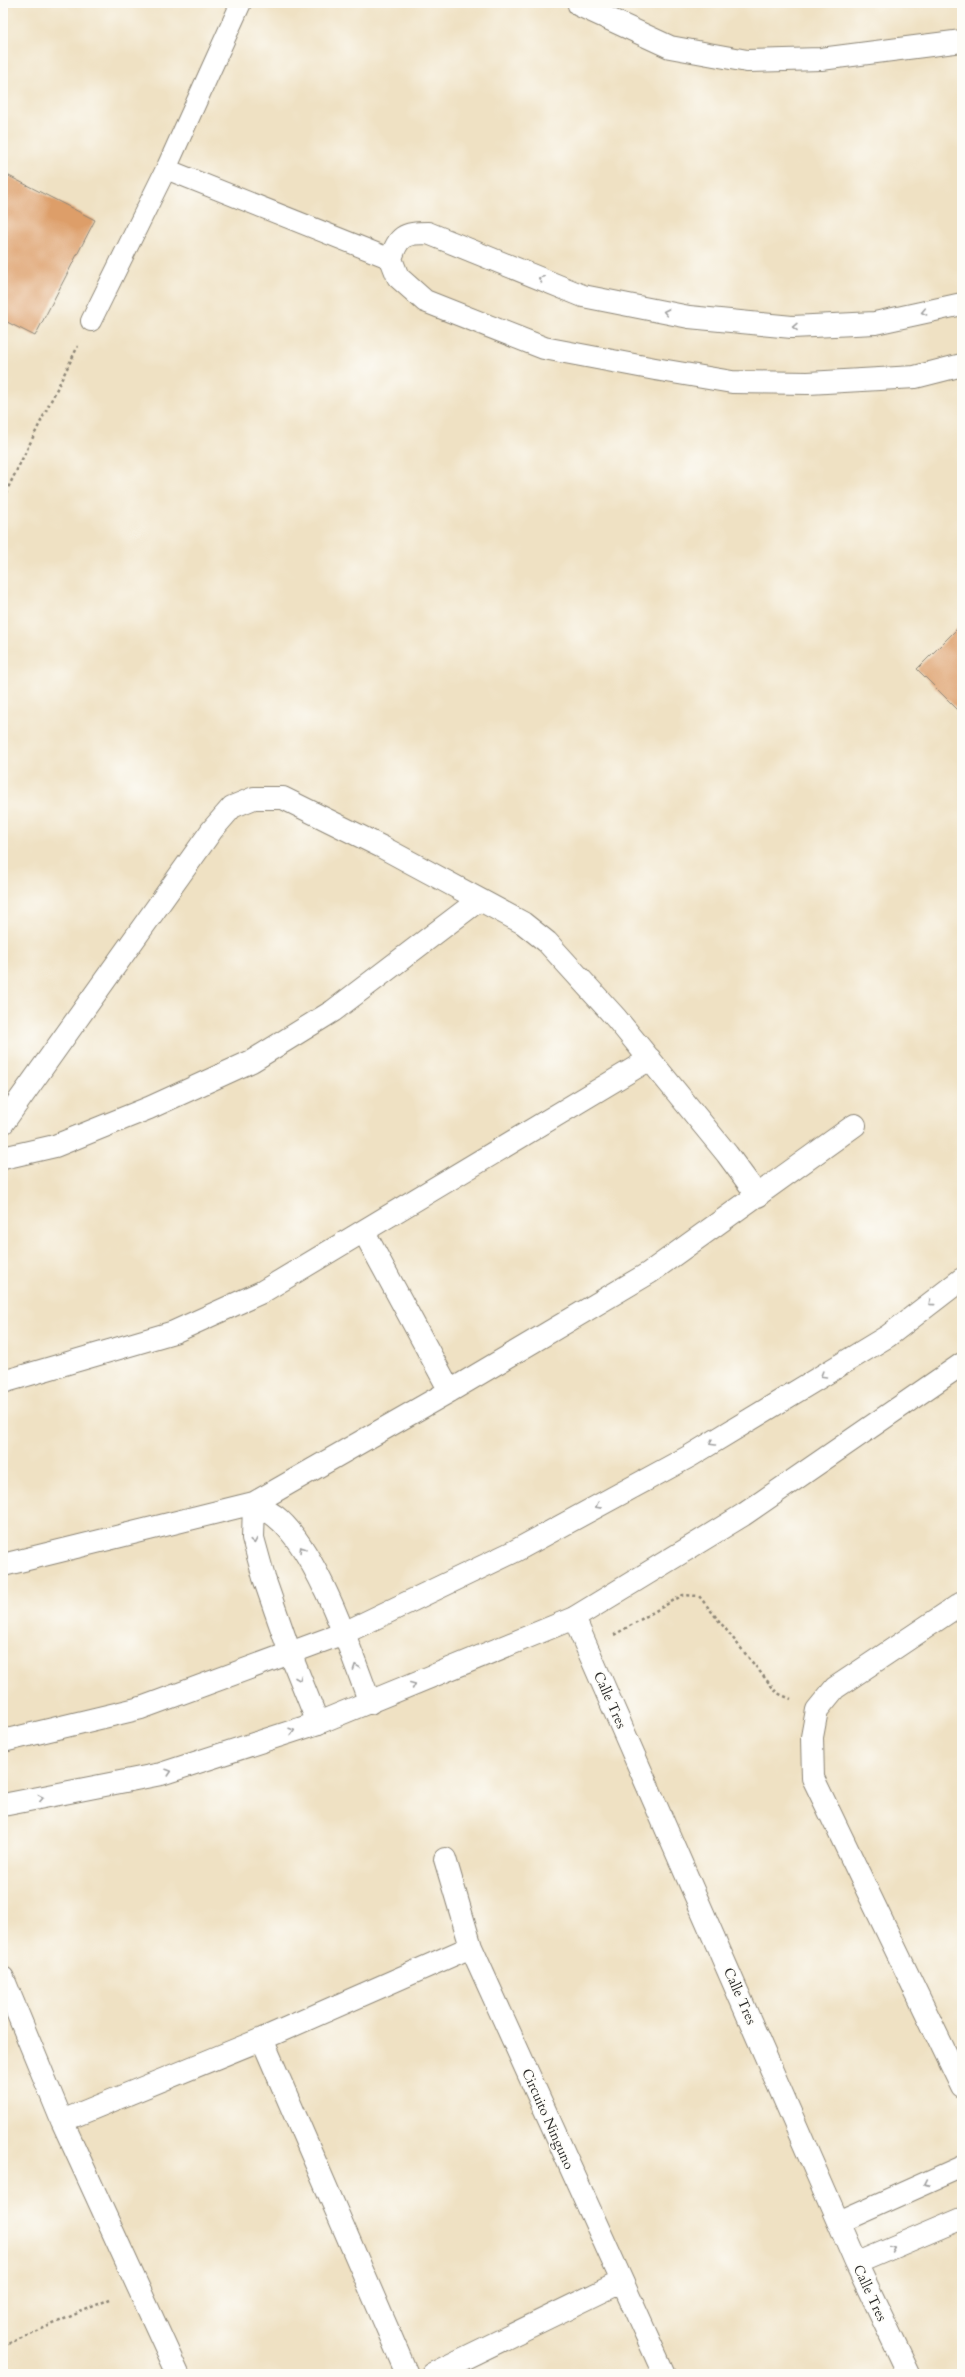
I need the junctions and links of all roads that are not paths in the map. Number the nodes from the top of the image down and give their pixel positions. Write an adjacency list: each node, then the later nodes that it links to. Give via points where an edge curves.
1 (241, 3): 4 (lane)
2 (579, 5): 3 (street, via 670,47 747,61 821,59)
3 (962, 41)
4 (166, 169): 5 (lane); 7 (lane)
5 (391, 259): 6 (street, one-way to 5, via 875,323 792,327 689,317 583,296 428,233 410,233 396,243); 8 (street, via 398,277 425,301 544,348 655,369 732,382 808,383 915,377)
6 (962, 304)
7 (91, 321)
8 (962, 365)
9 (479, 900): 10 (street, via 524,923 547,942); 11 (street, via 382,847 283,798 254,798 232,807 212,830); 13 (street, via 333,1011 252,1060 149,1108 62,1143)
10 (650, 1059): 14 (street); 15 (street)
11 (3, 1123)
12 (855, 1125): 14 (street)
13 (3, 1158)
14 (758, 1196): 19 (street, via 649,1273)
15 (364, 1232): 18 (street, via 262,1292 174,1332); 19 (street)
16 (962, 1280): 24 (street, one-way to 24, via 888,1336 690,1456 515,1551)
17 (962, 1364): 23 (street, via 743,1515)
18 (3, 1382)
19 (450, 1391): 20 (street)
20 (254, 1503): 21 (street); 24 (street, one-way to 20, via 301,1546 275,1516); 25 (street, one-way to 25, via 252,1538)
21 (3, 1565)
22 (962, 1603): 34 (street, via 835,1688 817,1710 812,1737 814,1778 843,1844)
23 (574, 1618): 26 (street, one-way to 23); 38 (street, Calle Tres)
24 (344, 1633): 25 (street); 26 (street, one-way to 24)
25 (290, 1653): 27 (street, one-way to 27); 28 (street, via 141,1708)
26 (370, 1703): 27 (street)
27 (318, 1723): 29 (street, one-way to 27, via 161,1774)
28 (3, 1741)
29 (3, 1805)
30 (445, 1859): 31 (street, Circuito Ninguno)
31 (471, 1947): 33 (street); 40 (street, Circuito Ninguno)
32 (3, 1978): 35 (street)
33 (262, 2039): 35 (street); 42 (street)
34 (962, 2087)
35 (62, 2121): 41 (street)
36 (962, 2167): 38 (street, one-way to 38)
37 (962, 2218): 39 (street, one-way to 37)
38 (839, 2222): 39 (street, Calle Tres)
39 (856, 2263): 45 (street, Calle Tres)
40 (621, 2282): 43 (street); 44 (street, Circuito Ninguno)
41 (178, 2374)
42 (407, 2374)
43 (432, 2374)
44 (664, 2374)
45 (909, 2374)

